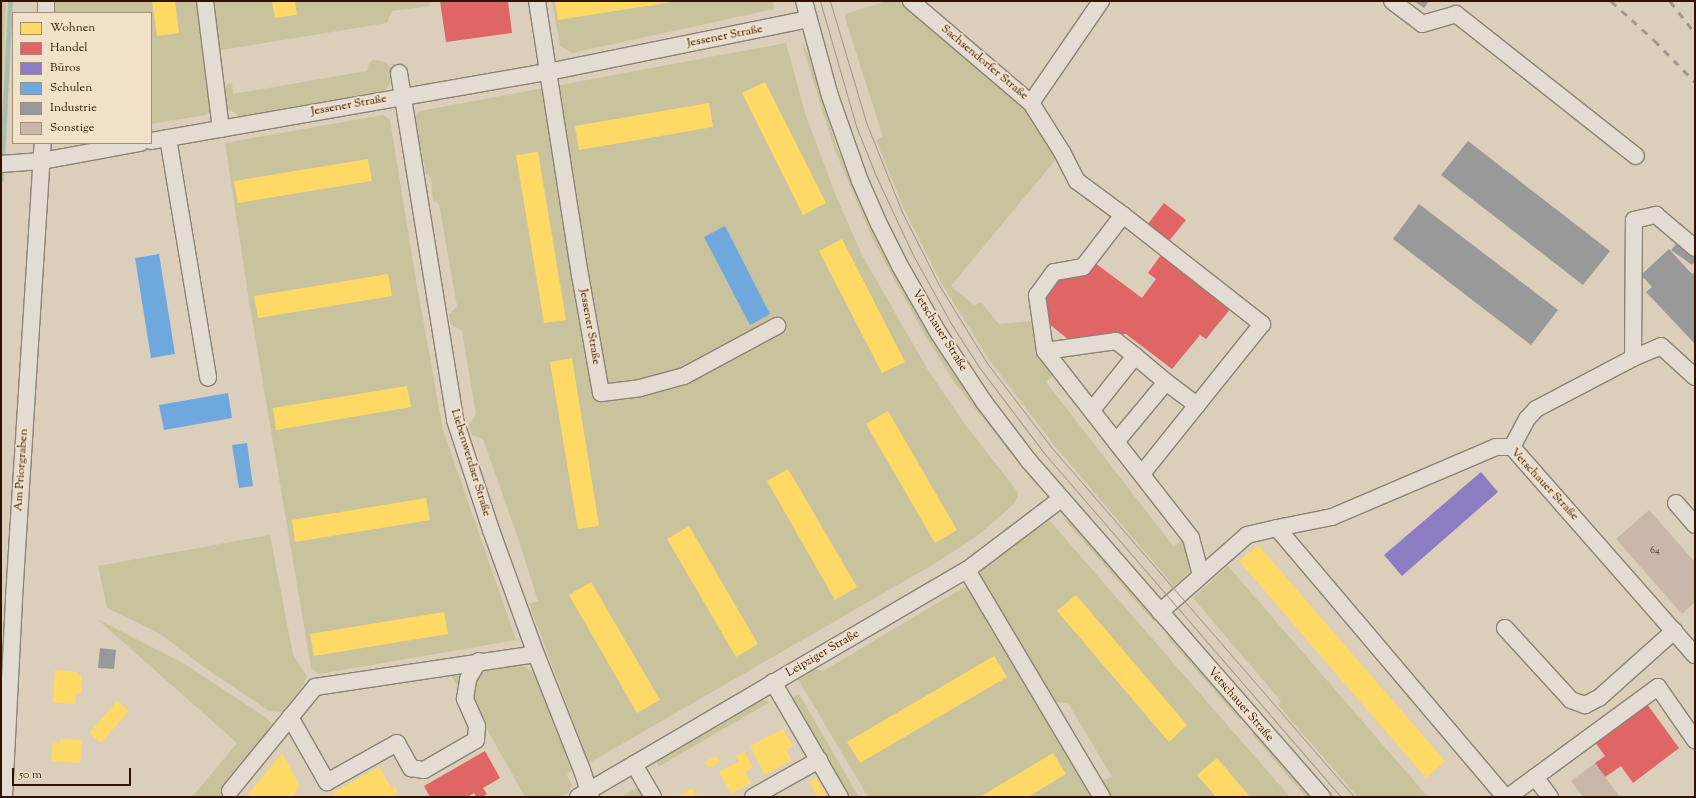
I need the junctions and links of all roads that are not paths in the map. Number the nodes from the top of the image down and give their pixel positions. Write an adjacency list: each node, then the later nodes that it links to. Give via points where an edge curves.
1 (46, 1): 8 (street)
2 (205, 1): 14 (street, via 218,81)
3 (537, 1): 10 (street)
4 (804, 1): 9 (street, Vetschauer Straße)
5 (911, 1): 13 (street, Sachsendorfer Straße)
6 (1101, 1): 13 (street)
7 (1392, 1): 19 (street, via 1422,24 1456,14)
8 (46, 12)
9 (808, 19): 10 (street, Jessener Straße); 36 (street, Vetschauer Straße, via 844,140 879,224 900,266 939,334 984,402)
10 (548, 72): 12 (street, Jessener Straße); 24 (street, Jessener Straße, via 601,393 640,388 684,376)
11 (399, 73): 12 (street, Liebenwerdaer Straße)
12 (404, 96): 14 (street, Jessener Straße); 46 (street, Liebenwerdaer Straße, via 455,420)
13 (1031, 103): 22 (street, Sachsendorfer Straße, via 1077,181)
14 (221, 129): 15 (street, Jessener Straße)
15 (168, 138): 16 (street, Jessener Straße); 29 (street)
16 (152, 141)
17 (43, 144): 20 (street, Am Priorgraben)
18 (135, 144): 20 (street)
19 (1636, 156)
20 (42, 161): 21 (street); 42 (street, Am Priorgraben)
21 (8, 163)
22 (1123, 215): 25 (street, via 1083,267 1054,272 1037,295); 31 (street, Sachsendorfer Straße, via 1262,324)
23 (1695, 248): 27 (street, via 1656,215 1634,220)
24 (776, 326)
25 (1045, 351): 26 (street, via 1116,341); 32 (street)
26 (1135, 356): 30 (street); 32 (street)
27 (1633, 358): 28 (street, via 1661,346); 34 (street, via 1536,409 1527,419)
28 (1695, 377)
29 (208, 378)
30 (1166, 382): 31 (street); 33 (street)
31 (1197, 405): 35 (street)
32 (1092, 410): 33 (street)
33 (1116, 442): 35 (street)
34 (1512, 447): 39 (street, Vetschauer Straße, via 1496,447 1332,517); 45 (street, Vetschauer Straße)
35 (1142, 474): 41 (street, via 1191,538)
36 (1061, 499): 40 (street, Leipziger Straße); 43 (street, Vetschauer Straße)
37 (1676, 503): 38 (street)
38 (1695, 525)
39 (1277, 528): 41 (street, Vetschauer Straße, via 1247,535); 63 (street)
40 (967, 570): 49 (street, Leipziger Straße); 61 (street)
41 (1201, 575): 43 (street, Vetschauer Straße)
42 (8, 599): 57 (street, Am Priorgraben)
43 (1160, 612): 62 (street, Vetschauer Straße)
44 (1505, 628): 45 (street, via 1571,700 1585,705 1599,698)
45 (1684, 635): 47 (street, Vetschauer Straße)
46 (536, 654): 48 (street); 56 (street, Liebenwerdaer Straße)
47 (1695, 655)
48 (479, 661): 50 (street, via 316,687); 50 (street, via 468,679 465,699 477,726 476,740 424,770 411,768 397,743 327,782)
49 (773, 682): 52 (street); 53 (street, Leipziger Straße)
50 (290, 717): 55 (street)
51 (1695, 740): 54 (street, via 1658,687)
52 (819, 760): 59 (street); 60 (street)
53 (634, 764): 56 (street, Leipziger Straße); 58 (street)
54 (1535, 777): 64 (street); 65 (street)
55 (230, 791)
56 (586, 795)
57 (4, 797)
58 (653, 797)
59 (753, 797)
60 (840, 797)
61 (1102, 797)
62 (1322, 797)
63 (1505, 797)
64 (1508, 797)
65 (1550, 797)

